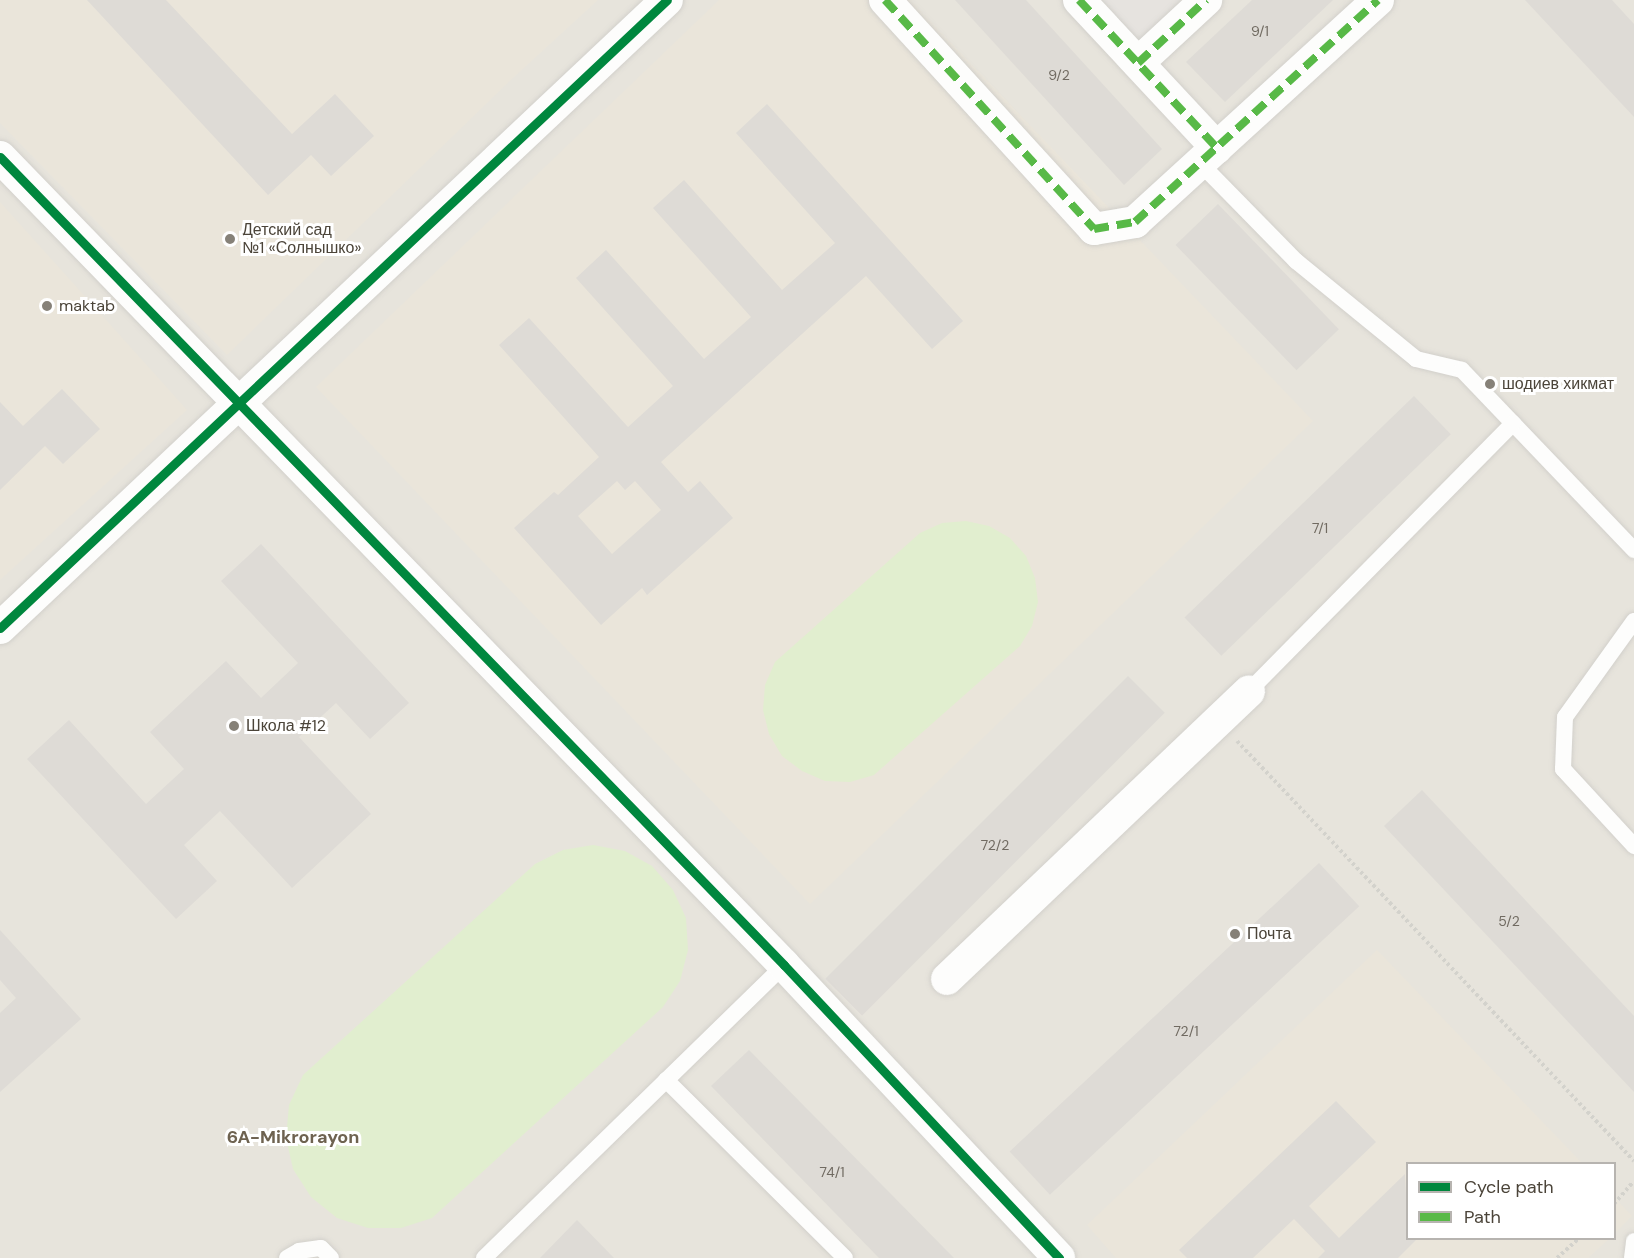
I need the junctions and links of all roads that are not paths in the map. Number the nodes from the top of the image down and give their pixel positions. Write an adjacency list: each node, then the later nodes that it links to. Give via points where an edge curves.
1 (667, 0): 9 (street)
2 (885, 0): 7 (street, via 1094,229 1135,222)
3 (1079, 0): 6 (street)
4 (1206, 0): 6 (street)
5 (1378, 0): 7 (street)
6 (1138, 63): 7 (street)
7 (1209, 156): 10 (lane, via 1296,261 1416,359 1462,370)
8 (0, 157): 9 (street)
9 (241, 403): 13 (street); 16 (street)
10 (1513, 423): 11 (lane); 14 (lane)
11 (1634, 550)
12 (1634, 621): 15 (lane, via 1565,717 1563,769)
13 (0, 628)
14 (1250, 691): 17 (street)
15 (1634, 846)
16 (784, 965): 18 (lane); 24 (street)
17 (947, 979)
18 (666, 1080): 22 (lane); 23 (lane)
19 (1634, 1241): 25 (lane)
20 (287, 1258): 21 (lane, via 298,1251 321,1248)
21 (331, 1258)
22 (484, 1258)
23 (845, 1258)
24 (1059, 1258)
25 (1632, 1258)

